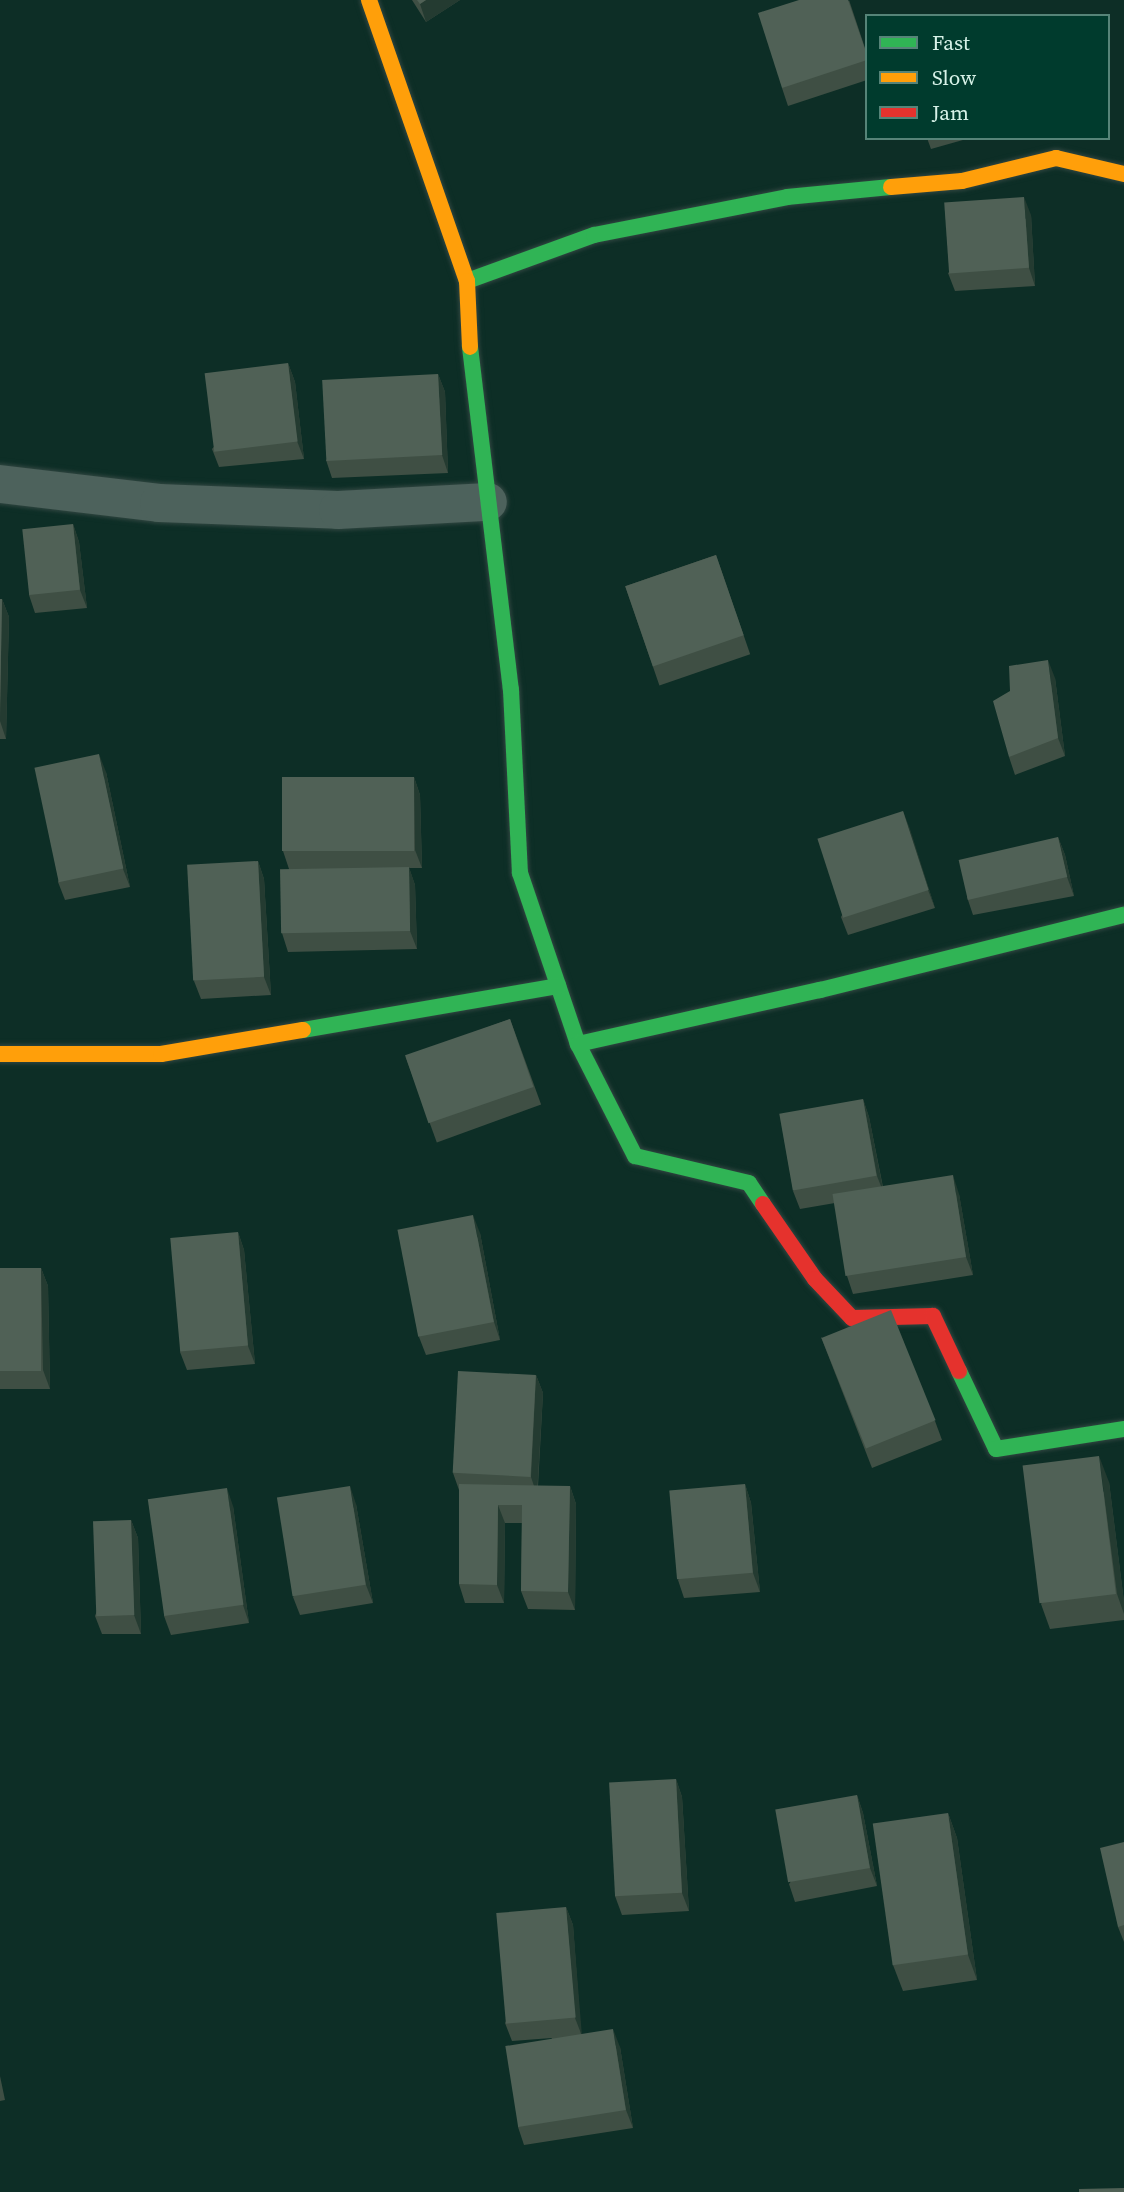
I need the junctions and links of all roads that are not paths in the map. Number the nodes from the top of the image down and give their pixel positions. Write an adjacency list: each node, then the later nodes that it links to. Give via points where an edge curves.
1 (369, 0): 3 (street)
2 (1124, 174): 3 (street, via 1056,158 962,181 787,197 594,235)
3 (467, 281): 5 (street, via 471,377)
4 (0, 484): 5 (street, via 159,503 338,510)
5 (488, 502): 7 (street, via 511,690 520,873)
6 (1124, 915): 8 (street)
7 (558, 986): 8 (street); 9 (street, via 161,1054)
8 (578, 1044): 10 (street, via 635,1156 749,1183 815,1279 852,1318 933,1316 996,1450)
9 (0, 1054)
10 (1124, 1429)

